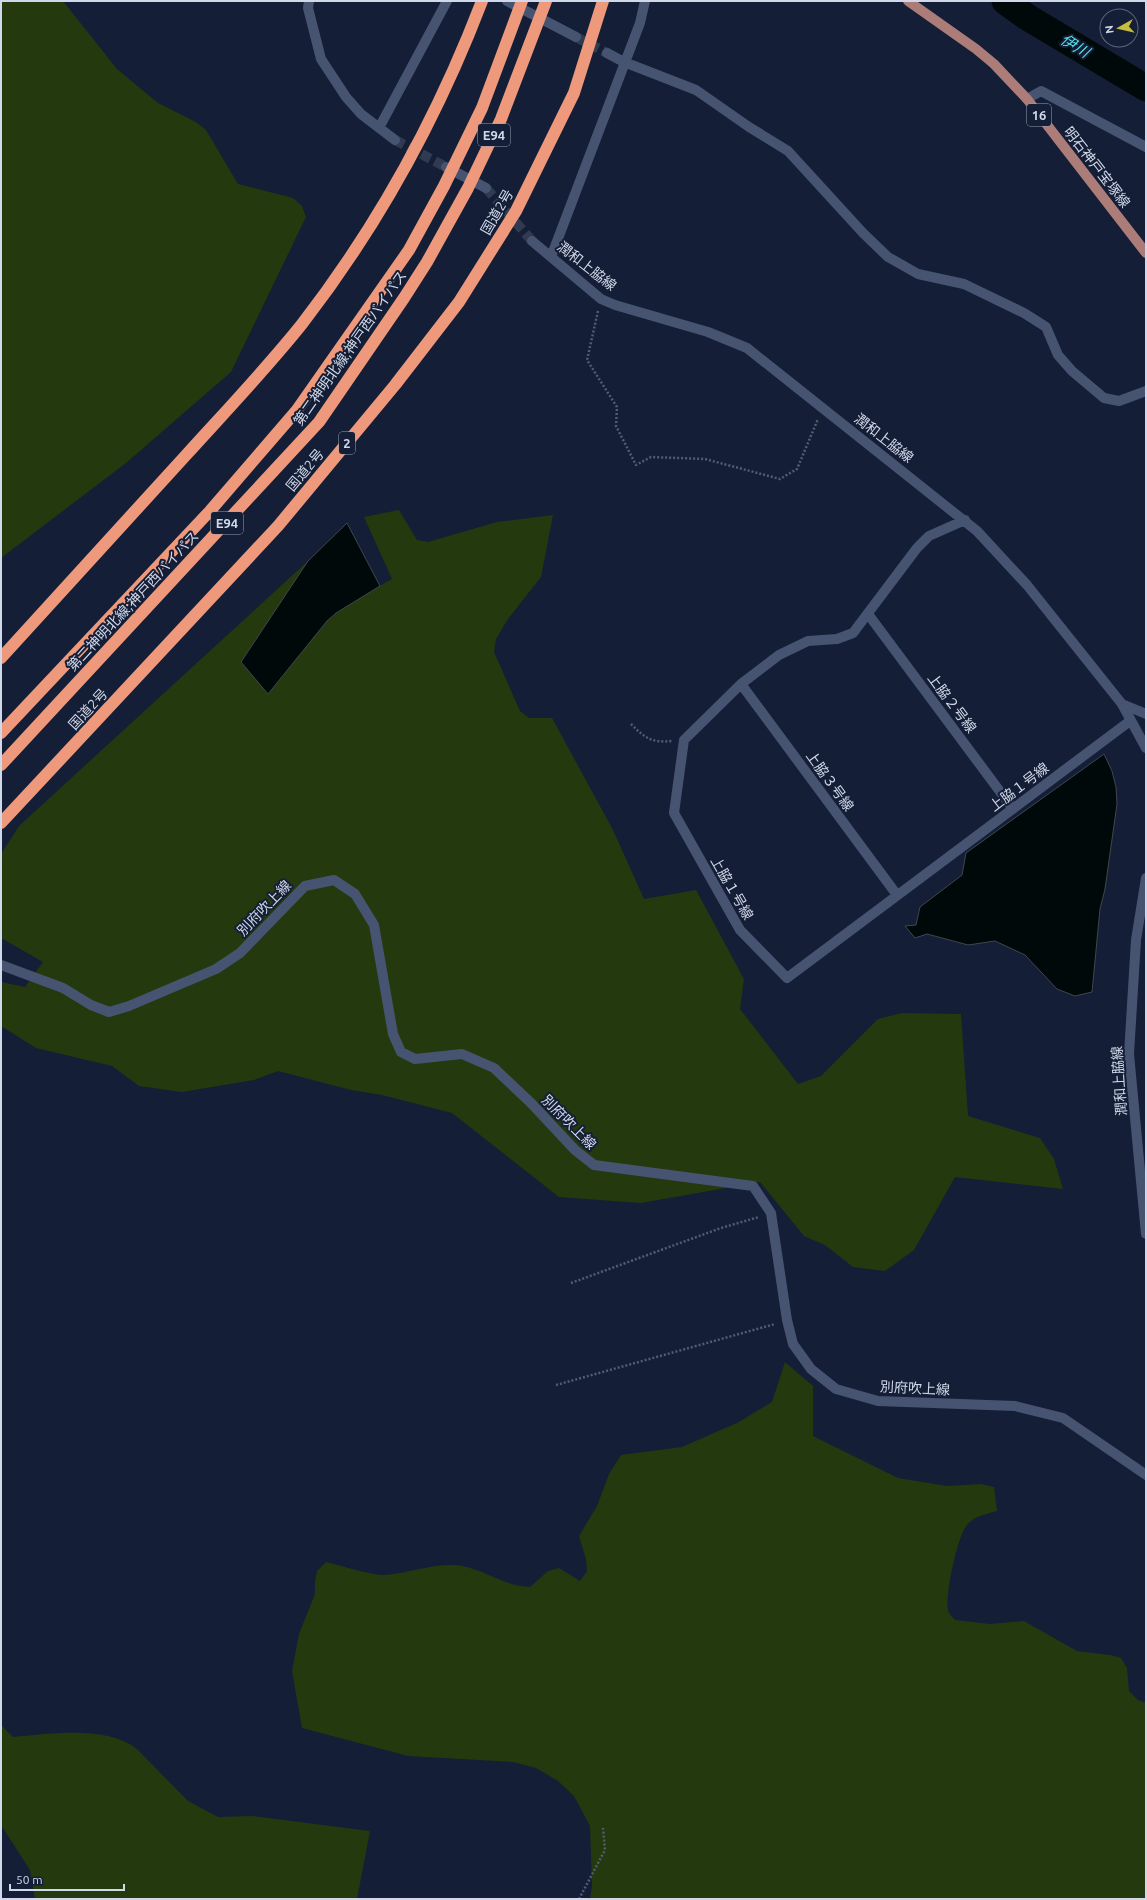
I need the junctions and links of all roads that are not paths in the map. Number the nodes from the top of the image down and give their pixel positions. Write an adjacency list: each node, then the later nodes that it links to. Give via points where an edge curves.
1 (308, 1): 14 (street, via 321,59 346,97 361,114)
2 (447, 1): 14 (street)
3 (482, 1): 25 (highway, via 446,83 401,172 366,231 301,324 249,386)
4 (507, 1): 10 (street)
5 (522, 1): 30 (highway, 第二神明北線;神戸西バイパス / E94, via 482,108 409,250 297,410 210,511)
6 (546, 1): 32 (highway, 第二神明北線;神戸西バイパス / E94, via 501,119 468,188 427,262 319,422)
7 (603, 1): 34 (highway, 国道2号 / 2, via 574,93 516,211 459,302 395,386 278,526)
8 (645, 1): 12 (street, via 640,23)
9 (908, 1): 13 (main road, 明石神戸宝塚線 / 16, via 976,49)
10 (576, 37)
11 (607, 53): 12 (street)
12 (624, 62): 21 (street); 22 (street, via 696,90 788,151 863,233 888,256 918,274 964,284 1024,313 1046,327 1058,355 1072,371 1104,398 1119,401)
13 (1027, 99): 16 (street, 明石神戸宝塚線, via 1042,91); 20 (main road, 明石神戸宝塚線 / 16)
14 (379, 128): 15 (street)
15 (395, 140)
16 (1146, 147)
17 (446, 167): 18 (street)
18 (486, 188)
19 (532, 241): 21 (street, 潤和上脇線)
20 (1146, 253)
21 (551, 257): 23 (street, 潤和上脇線, via 601,299 708,332 746,348)
22 (1146, 391)
23 (965, 520): 24 (street, via 929,536 916,548); 27 (street, 潤和上脇線, via 1027,585)
24 (868, 614): 26 (street, via 853,633 837,639 808,641 779,655); 33 (street, 上脇２号線)
25 (1, 658)
26 (741, 684): 36 (street, 上脇３号線); 36 (street, 上脇１号線, via 684,740 674,813 740,930 787,978)
27 (1122, 704): 28 (street); 29 (street, 潤和上脇線)
28 (1146, 714)
29 (1130, 721): 31 (street, 潤和上脇線); 33 (street, 上脇１号線)
30 (1, 733)
31 (1146, 748)
32 (1, 765)
33 (1013, 809): 36 (street, 上脇１号線)
34 (1, 824)
35 (1146, 878): 37 (street, 潤和上脇線)
36 (897, 896)
37 (1141, 940): 39 (street, 潤和上脇線, via 1129,1054)
38 (1, 965): 41 (street, 別府吹上線, via 63,988 90,1005 109,1012 216,969 240,953 305,886 334,880 355,894 374,925 394,1034 401,1052 415,1059 462,1054 494,1068 575,1150 594,1165 752,1186 771,1213 792,1344 811,1369 836,1389 878,1401 1015,1406 1063,1418)
39 (1143, 1154): 40 (street, 潤和上脇線)
40 (1146, 1234)
41 (1146, 1475)

